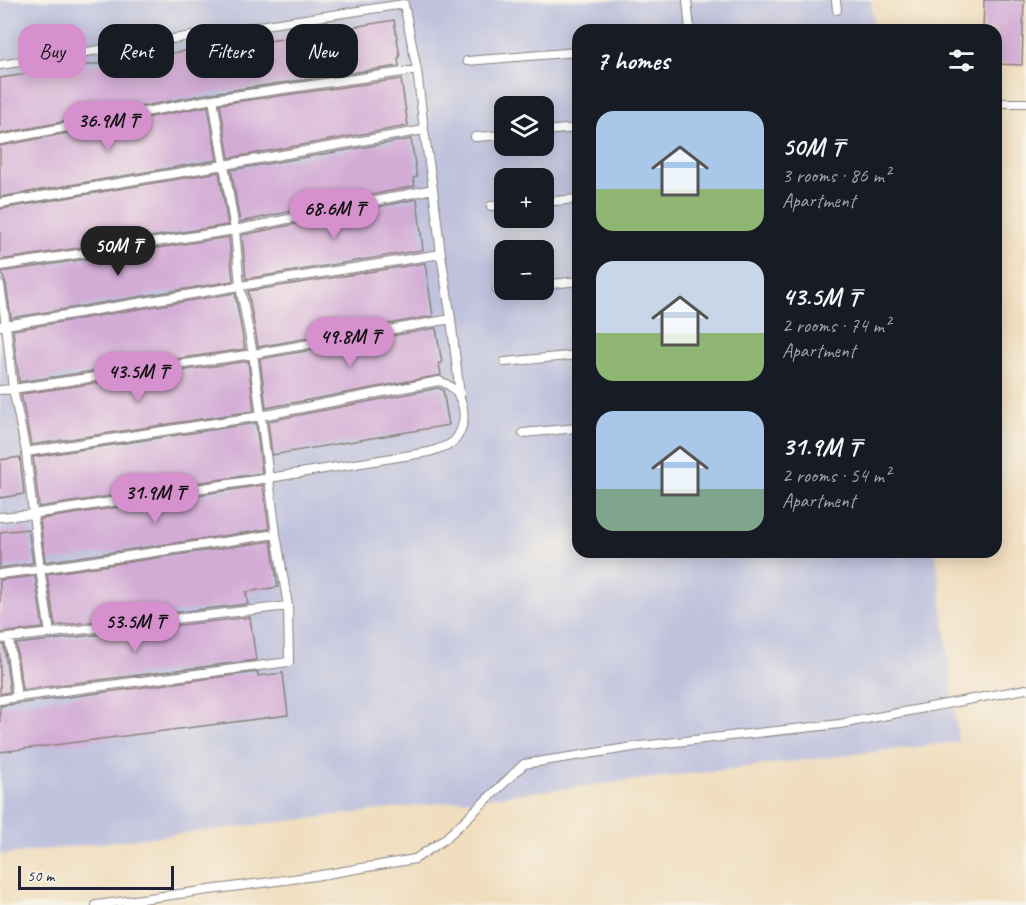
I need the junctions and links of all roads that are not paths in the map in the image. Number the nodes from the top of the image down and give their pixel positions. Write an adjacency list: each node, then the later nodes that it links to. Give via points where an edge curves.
1 (687, 0): 4 (lane)
2 (836, 0): 3 (lane)
3 (837, 10)
4 (689, 24)
5 (572, 52): 6 (lane)
6 (467, 61)
7 (0, 64): 8 (lane, via 404,4)
8 (417, 70): 9 (lane); 13 (lane)
9 (213, 99): 17 (lane); 18 (lane)
10 (1002, 103): 11 (lane)
11 (1026, 103)
12 (572, 129): 14 (lane)
13 (424, 130): 18 (lane); 19 (lane)
14 (554, 130)
15 (494, 136): 16 (lane)
16 (475, 137)
17 (0, 140)
18 (224, 165): 22 (lane); 25 (lane)
19 (433, 189): 25 (lane); 26 (lane)
20 (572, 200): 21 (lane)
21 (554, 201)
22 (0, 202)
23 (491, 206): 24 (lane)
24 (494, 206)
25 (235, 230): 27 (lane); 31 (lane)
26 (441, 254): 31 (lane); 32 (lane)
27 (0, 266)
28 (572, 282): 29 (lane)
29 (554, 284)
30 (0, 285): 33 (lane)
31 (240, 286): 33 (lane); 34 (lane)
32 (451, 319): 34 (lane); 39 (lane)
33 (3, 325): 37 (lane)
34 (253, 354): 37 (lane); 40 (lane)
35 (572, 356): 36 (lane)
36 (505, 362)
37 (13, 389): 38 (lane); 43 (lane)
38 (0, 390)
39 (460, 396): 40 (lane, via 451,384 439,381); 44 (lane, via 464,426 454,442 429,452)
40 (261, 416): 43 (lane); 44 (lane)
41 (572, 429): 42 (lane)
42 (523, 433)
43 (26, 452): 45 (lane)
44 (269, 478): 45 (lane); 47 (lane)
45 (33, 514): 46 (lane); 48 (lane)
46 (0, 517)
47 (276, 534): 48 (lane); 50 (lane)
48 (40, 569): 49 (lane); 51 (lane)
49 (0, 574)
50 (288, 606): 51 (lane); 54 (lane, via 290,662)
51 (50, 633): 52 (lane)
52 (4, 638): 54 (lane)
53 (1026, 688): 56 (lane, via 840,724 524,764 445,839 415,859)
54 (17, 697): 55 (lane)
55 (0, 700)
56 (96, 905)

